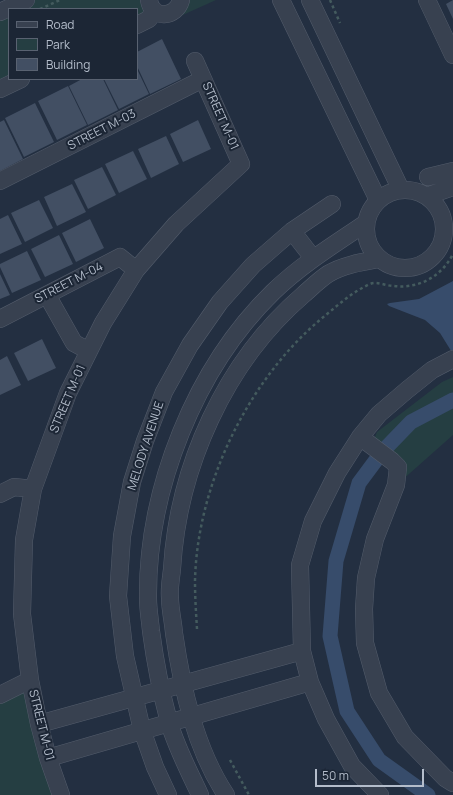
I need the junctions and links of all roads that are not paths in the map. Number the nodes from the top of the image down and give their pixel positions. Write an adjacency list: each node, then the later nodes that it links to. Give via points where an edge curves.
1 (26, 0): 7 (street)
2 (181, 0): 6 (street, via 176,10 168,14 159,13)
3 (281, 0): 20 (street)
4 (310, 0): 18 (street)
5 (427, 0): 9 (street)
6 (152, 5): 8 (street, via 149,19)
7 (9, 8)
8 (138, 24)
9 (453, 55)
10 (195, 61): 11 (street, STREET M-01)
11 (203, 79): 16 (street, STREET M-03); 27 (street, STREET M-01, via 241,164 176,224)
12 (19, 80): 13 (street)
13 (0, 89)
14 (453, 171): 15 (street)
15 (428, 177)
16 (0, 181)
17 (453, 187): 19 (street)
18 (401, 190): 19 (street, via 415,191); 20 (street)
19 (427, 196): 23 (street, via 434,201)
20 (378, 200): 22 (street, via 368,214)
21 (332, 204): 24 (street, MELODY AVENUE)
22 (366, 223): 25 (street); 26 (street, via 368,244)
23 (449, 230): 26 (street, via 433,258 422,265 398,268)
24 (292, 231): 25 (street); 41 (street, MELODY AVENUE, via 253,265 220,302 190,345 164,392 145,441 132,482 122,536 118,596 125,656)
25 (313, 258): 39 (street, via 273,292 242,326 215,366 191,409 173,455 161,494 151,544 148,598 154,654)
26 (379, 259): 38 (street, via 350,265 328,274 288,308 259,339 211,418 182,499 173,546 170,598)
27 (136, 270): 28 (street, STREET M-04, via 120,257); 30 (street, STREET M-01)
28 (46, 294): 29 (street, STREET M-04); 30 (street, via 74,343)
29 (0, 319)
30 (89, 351): 33 (street, STREET M-01, via 68,393)
31 (453, 359): 32 (street, via 432,370 379,414)
32 (366, 441): 35 (street, via 337,473 313,520 300,565); 47 (street, via 398,467 396,485 375,539 366,578 365,643 379,693 405,737)
33 (33, 489): 34 (street, via 14,486); 36 (street, STREET M-01, via 24,540 22,614)
34 (0, 494)
35 (302, 651): 37 (street); 38 (street)
36 (30, 680): 40 (street); 44 (street, STREET M-01)
37 (310, 682): 42 (street); 52 (street, via 326,719 352,766)
38 (183, 685): 39 (street); 42 (street)
39 (162, 690): 41 (street); 43 (street)
40 (0, 695)
41 (134, 698): 44 (street); 45 (street, MELODY AVENUE)
42 (192, 716): 43 (street); 51 (street, via 202,748)
43 (169, 723): 45 (street); 50 (street)
44 (39, 724): 46 (street, STREET M-01)
45 (142, 730): 46 (street); 49 (street, MELODY AVENUE)
46 (48, 758): 48 (street, STREET M-01)
47 (453, 784)
48 (60, 795)
49 (168, 795)
50 (200, 795)
51 (226, 795)
52 (380, 795)

